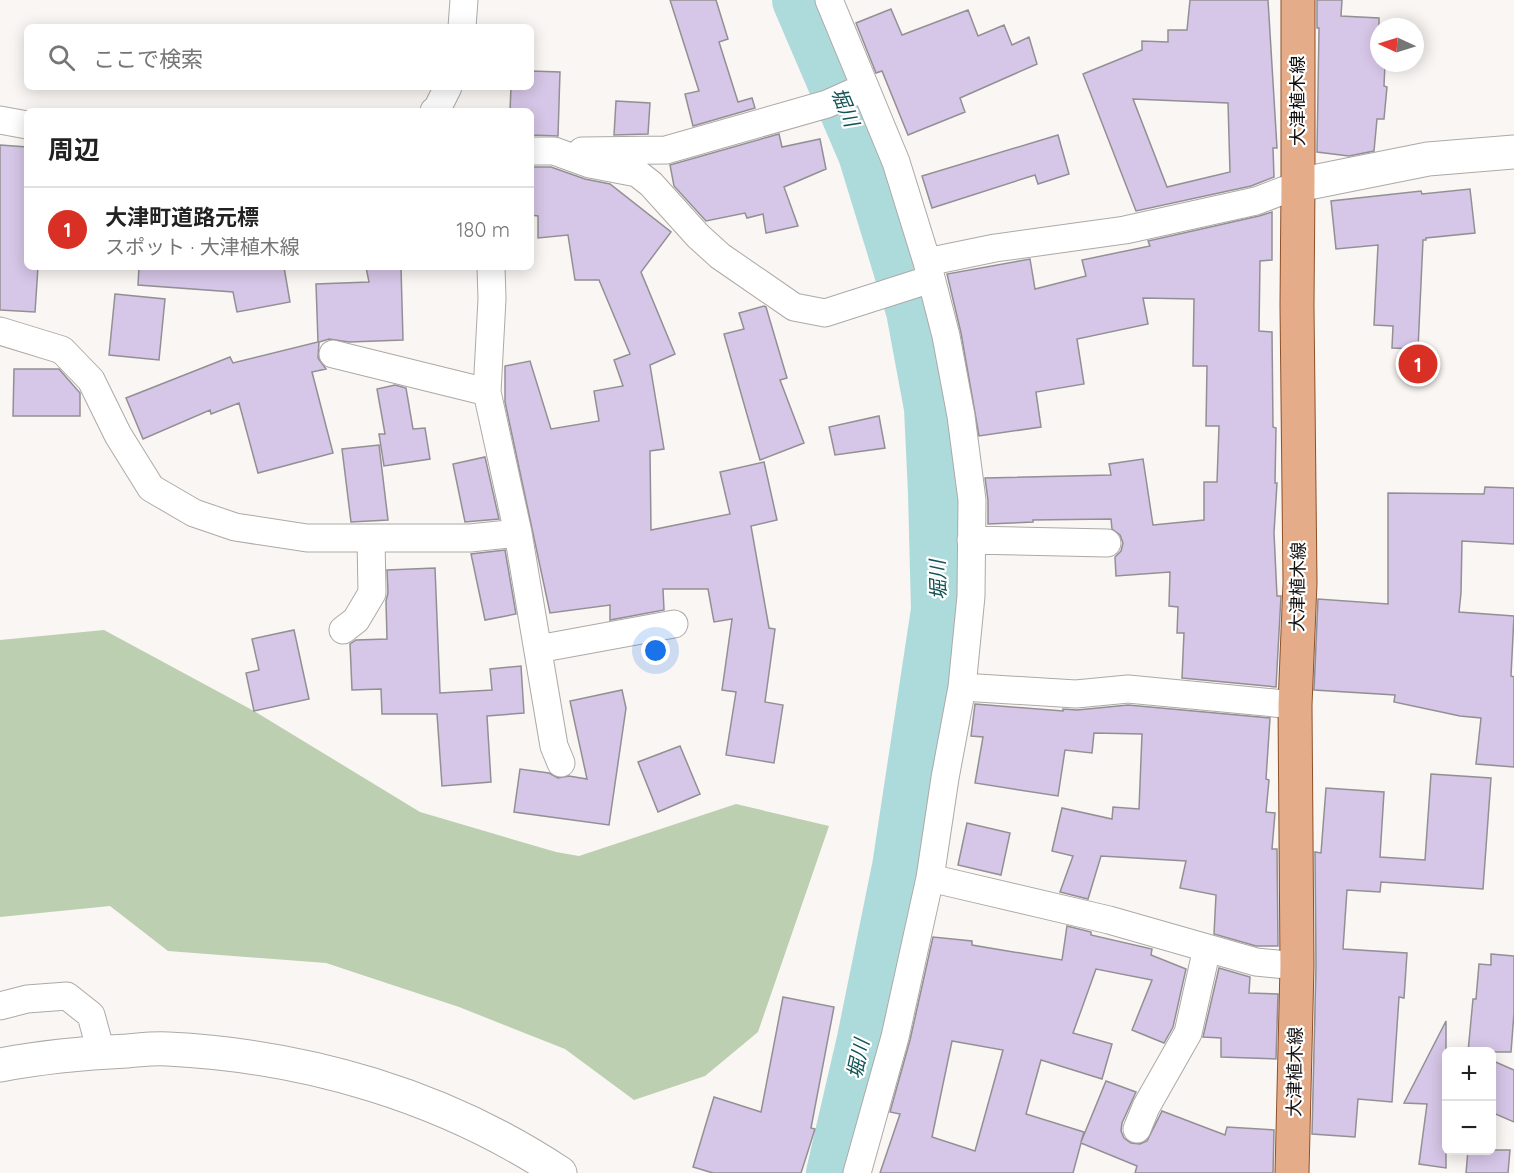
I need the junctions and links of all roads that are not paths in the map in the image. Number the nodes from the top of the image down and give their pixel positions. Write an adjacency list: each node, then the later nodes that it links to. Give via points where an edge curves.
1 (464, 0): 4 (street)
2 (829, 0): 5 (street)
3 (1298, 0): 12 (main road, 大津植木線)
4 (462, 24)
5 (865, 87): 10 (street, via 827,104 666,150); 14 (street, via 896,162)
6 (446, 90): 7 (street)
7 (436, 108)
8 (0, 120): 9 (street)
9 (24, 124)
10 (542, 151): 14 (street, via 637,173 720,256 794,307 825,313)
11 (1514, 152): 12 (street, via 1428,159)
12 (1298, 185): 14 (street, via 1256,201 1125,230 995,248); 26 (main road, 大津植木線, via 1300,583)
13 (490, 270): 17 (street)
14 (929, 270): 20 (street, via 961,416 972,500)
15 (0, 331): 19 (street, via 62,350 91,380 118,435 151,488 194,513 235,527 307,538)
16 (333, 354): 17 (street)
17 (487, 392): 18 (street)
18 (518, 533): 19 (street, via 470,538); 24 (street)
19 (371, 538): 23 (street, via 372,593 356,620)
20 (971, 540): 21 (street); 25 (street, via 971,596)
21 (1107, 543)
22 (674, 624): 24 (street)
23 (343, 630)
24 (538, 649): 27 (street, via 554,746)
25 (962, 687): 26 (street, via 1076,694 1128,689); 28 (street)
26 (1296, 705): 30 (main road, 大津植木線)
27 (561, 763)
28 (930, 878): 29 (street, via 1109,920); 36 (street, via 895,1037)
29 (1207, 948): 30 (street, via 1256,962); 34 (street, via 1188,1033)
30 (1297, 966): 37 (main road, 大津植木線)
31 (0, 1006): 32 (street, via 67,996 91,1015)
32 (101, 1052): 33 (street); 35 (street, via 166,1049 237,1055 315,1069 434,1106 495,1135)
33 (0, 1065)
34 (1137, 1129)
35 (560, 1173)
36 (857, 1173)
37 (1292, 1173)

